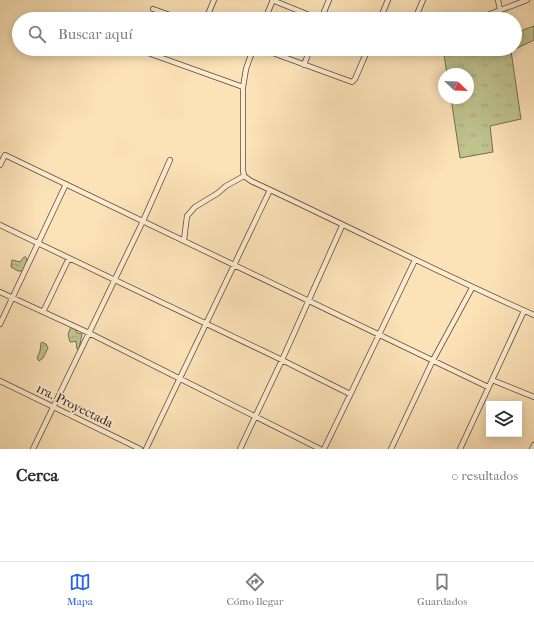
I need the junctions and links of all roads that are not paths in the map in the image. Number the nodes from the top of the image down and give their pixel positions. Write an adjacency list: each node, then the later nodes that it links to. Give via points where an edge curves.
1 (214, 0): 11 (street)
2 (273, 0): 12 (street); 13 (street)
3 (329, 0): 14 (street)
4 (388, 0): 15 (street)
5 (423, 0): 16 (street)
6 (498, 0): 9 (street)
7 (527, 0): 9 (street)
8 (153, 9): 10 (street)
9 (500, 10): 17 (street)
10 (161, 12)
11 (209, 12)
12 (268, 12)
13 (303, 12)
14 (323, 12)
15 (383, 12)
16 (418, 12)
17 (495, 12)
18 (158, 56): 24 (street)
19 (251, 56): 24 (street)
20 (280, 56): 23 (street)
21 (307, 56): 23 (street)
22 (365, 56): 23 (street, via 352,82)
23 (304, 65)
24 (244, 87): 27 (street)
25 (170, 160): 30 (street)
26 (0, 165): 28 (street, via 5,155)
27 (244, 176): 29 (street); 33 (street, via 226,186 187,216)
28 (66, 184): 30 (street); 34 (street)
29 (270, 190): 32 (street); 37 (street)
30 (143, 221): 33 (street); 38 (street)
31 (0, 225): 34 (street)
32 (342, 226): 36 (street); 42 (street)
33 (184, 240): 37 (street)
34 (39, 244): 35 (street); 41 (street)
35 (69, 258): 38 (street); 44 (street)
36 (415, 260): 39 (street); 49 (street)
37 (234, 265): 42 (street); 46 (street)
38 (114, 279): 46 (street); 48 (street)
39 (472, 288): 43 (street); 51 (street)
40 (0, 292): 41 (street)
41 (13, 299): 44 (street); 47 (street)
42 (309, 300): 49 (street); 50 (street)
43 (524, 311): 45 (street); 53 (street)
44 (43, 312): 48 (street)
45 (534, 316)
46 (206, 323): 50 (street); 52 (street)
47 (0, 324)
48 (88, 333): 52 (street); 58 (street)
49 (379, 334): 51 (street); 56 (street)
50 (282, 360): 56 (street); 59 (street)
51 (433, 360): 55 (street); 67 (street)
52 (180, 379): 59 (street); 63 (street)
53 (492, 380): 55 (street); 57 (street)
54 (0, 381): 58 (street, 1ra. Proyectada)
55 (488, 387): 68 (street)
56 (350, 394): 66 (street)
57 (534, 397)
58 (53, 407): 61 (street); 62 (street, 1ra. Proyectada)
59 (255, 417): 64 (street); 65 (street)
60 (534, 445): 69 (street)
61 (33, 449)
62 (140, 449)
63 (146, 449)
64 (240, 449)
65 (320, 449)
66 (324, 449)
67 (391, 449)
68 (460, 449)
69 (532, 449)

